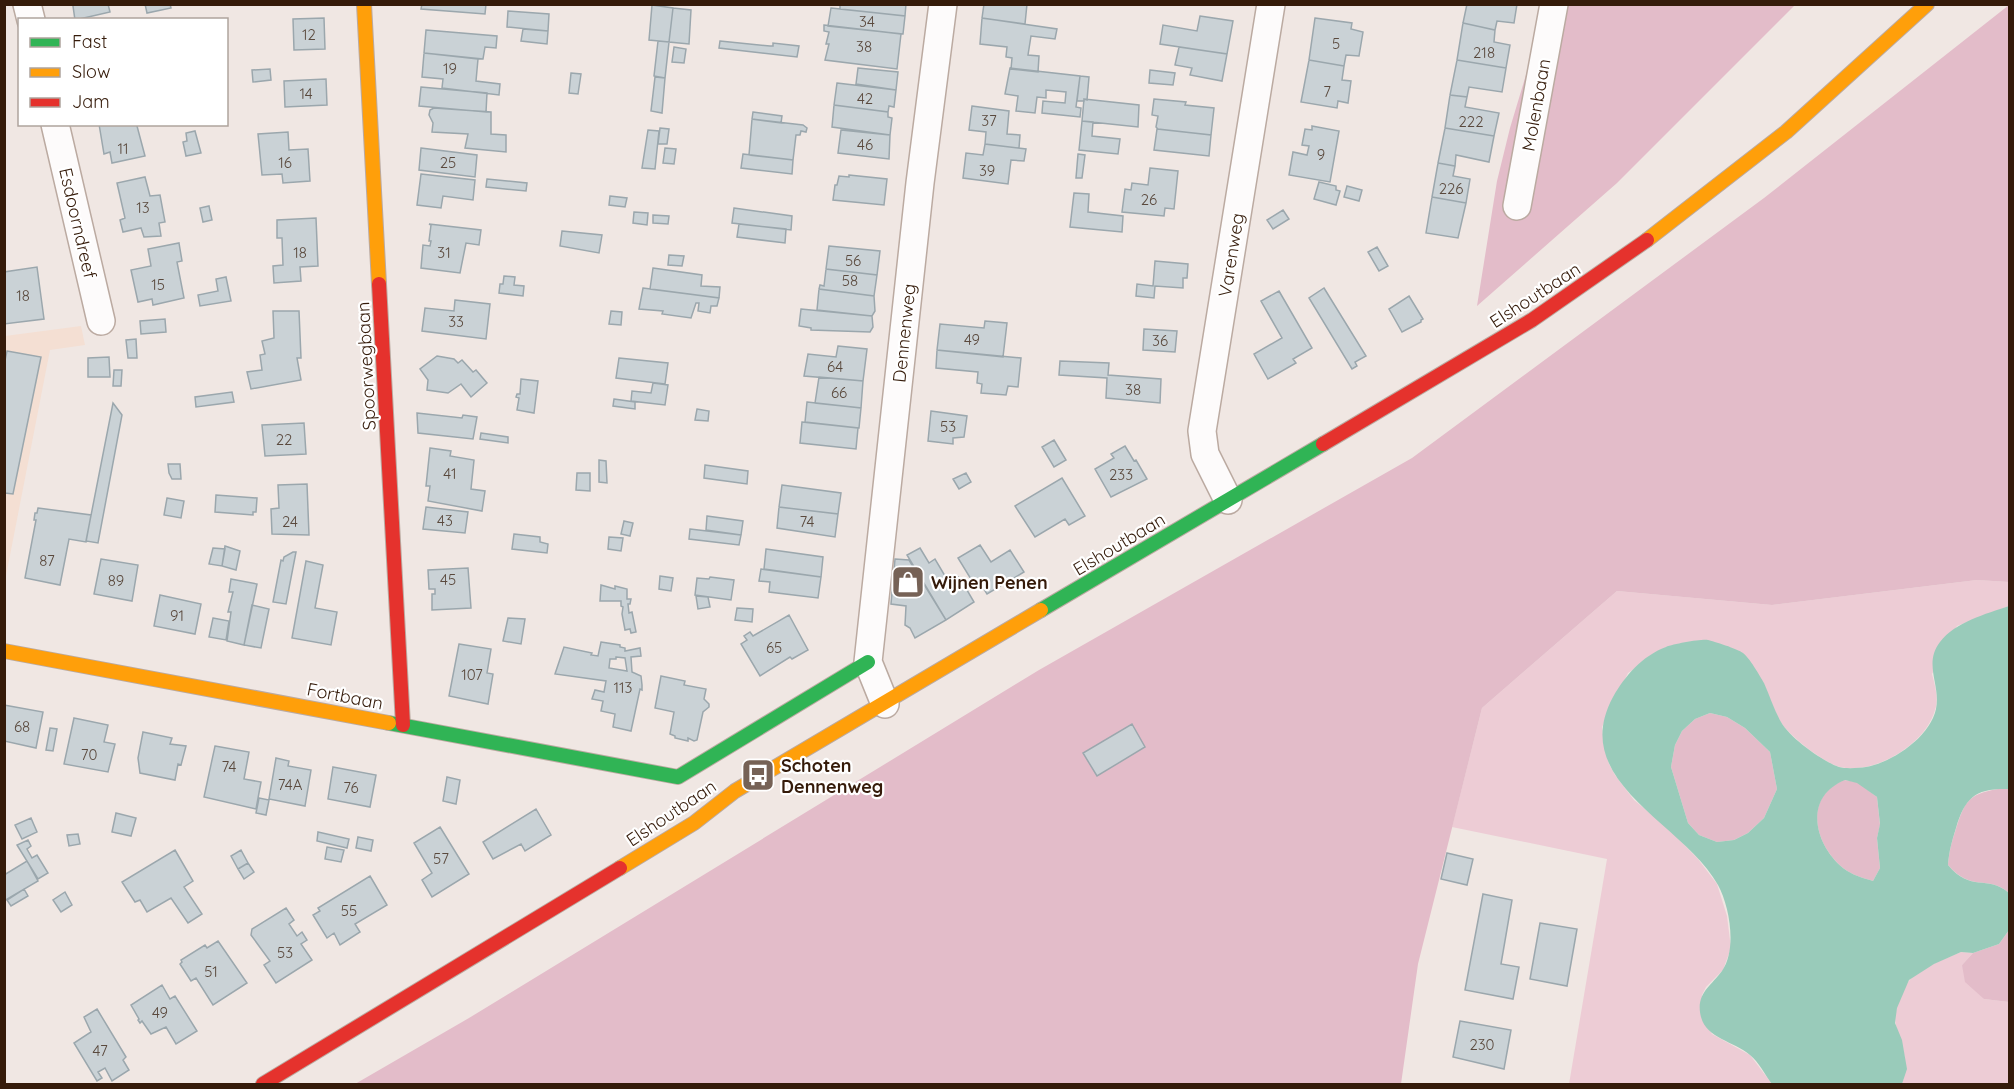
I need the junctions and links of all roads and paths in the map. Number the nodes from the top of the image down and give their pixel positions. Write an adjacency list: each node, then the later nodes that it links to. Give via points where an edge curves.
1 (364, 4): 13 (main road, Spoorwegbaan)
2 (942, 4): 11 (street, Dennenweg)
3 (1271, 4): 9 (street, Varenweg, via 1202,431 1205,454)
4 (1554, 4): 7 (street, Molenbaan)
5 (1927, 4): 9 (main road, Elshoutbaan, via 1775,142 1589,282 1532,320)
6 (56, 126): 8 (street, Esdoorndreef)
7 (1517, 206)
8 (101, 321)
9 (1228, 500): 12 (main road, Elshoutbaan)
10 (4, 651): 13 (main road, Fortbaan)
11 (868, 662): 12 (street); 13 (main road, Fortbaan, via 678,777)
12 (885, 704): 14 (main road, Elshoutbaan, via 735,791 694,823)
13 (404, 725)
14 (263, 1084)

